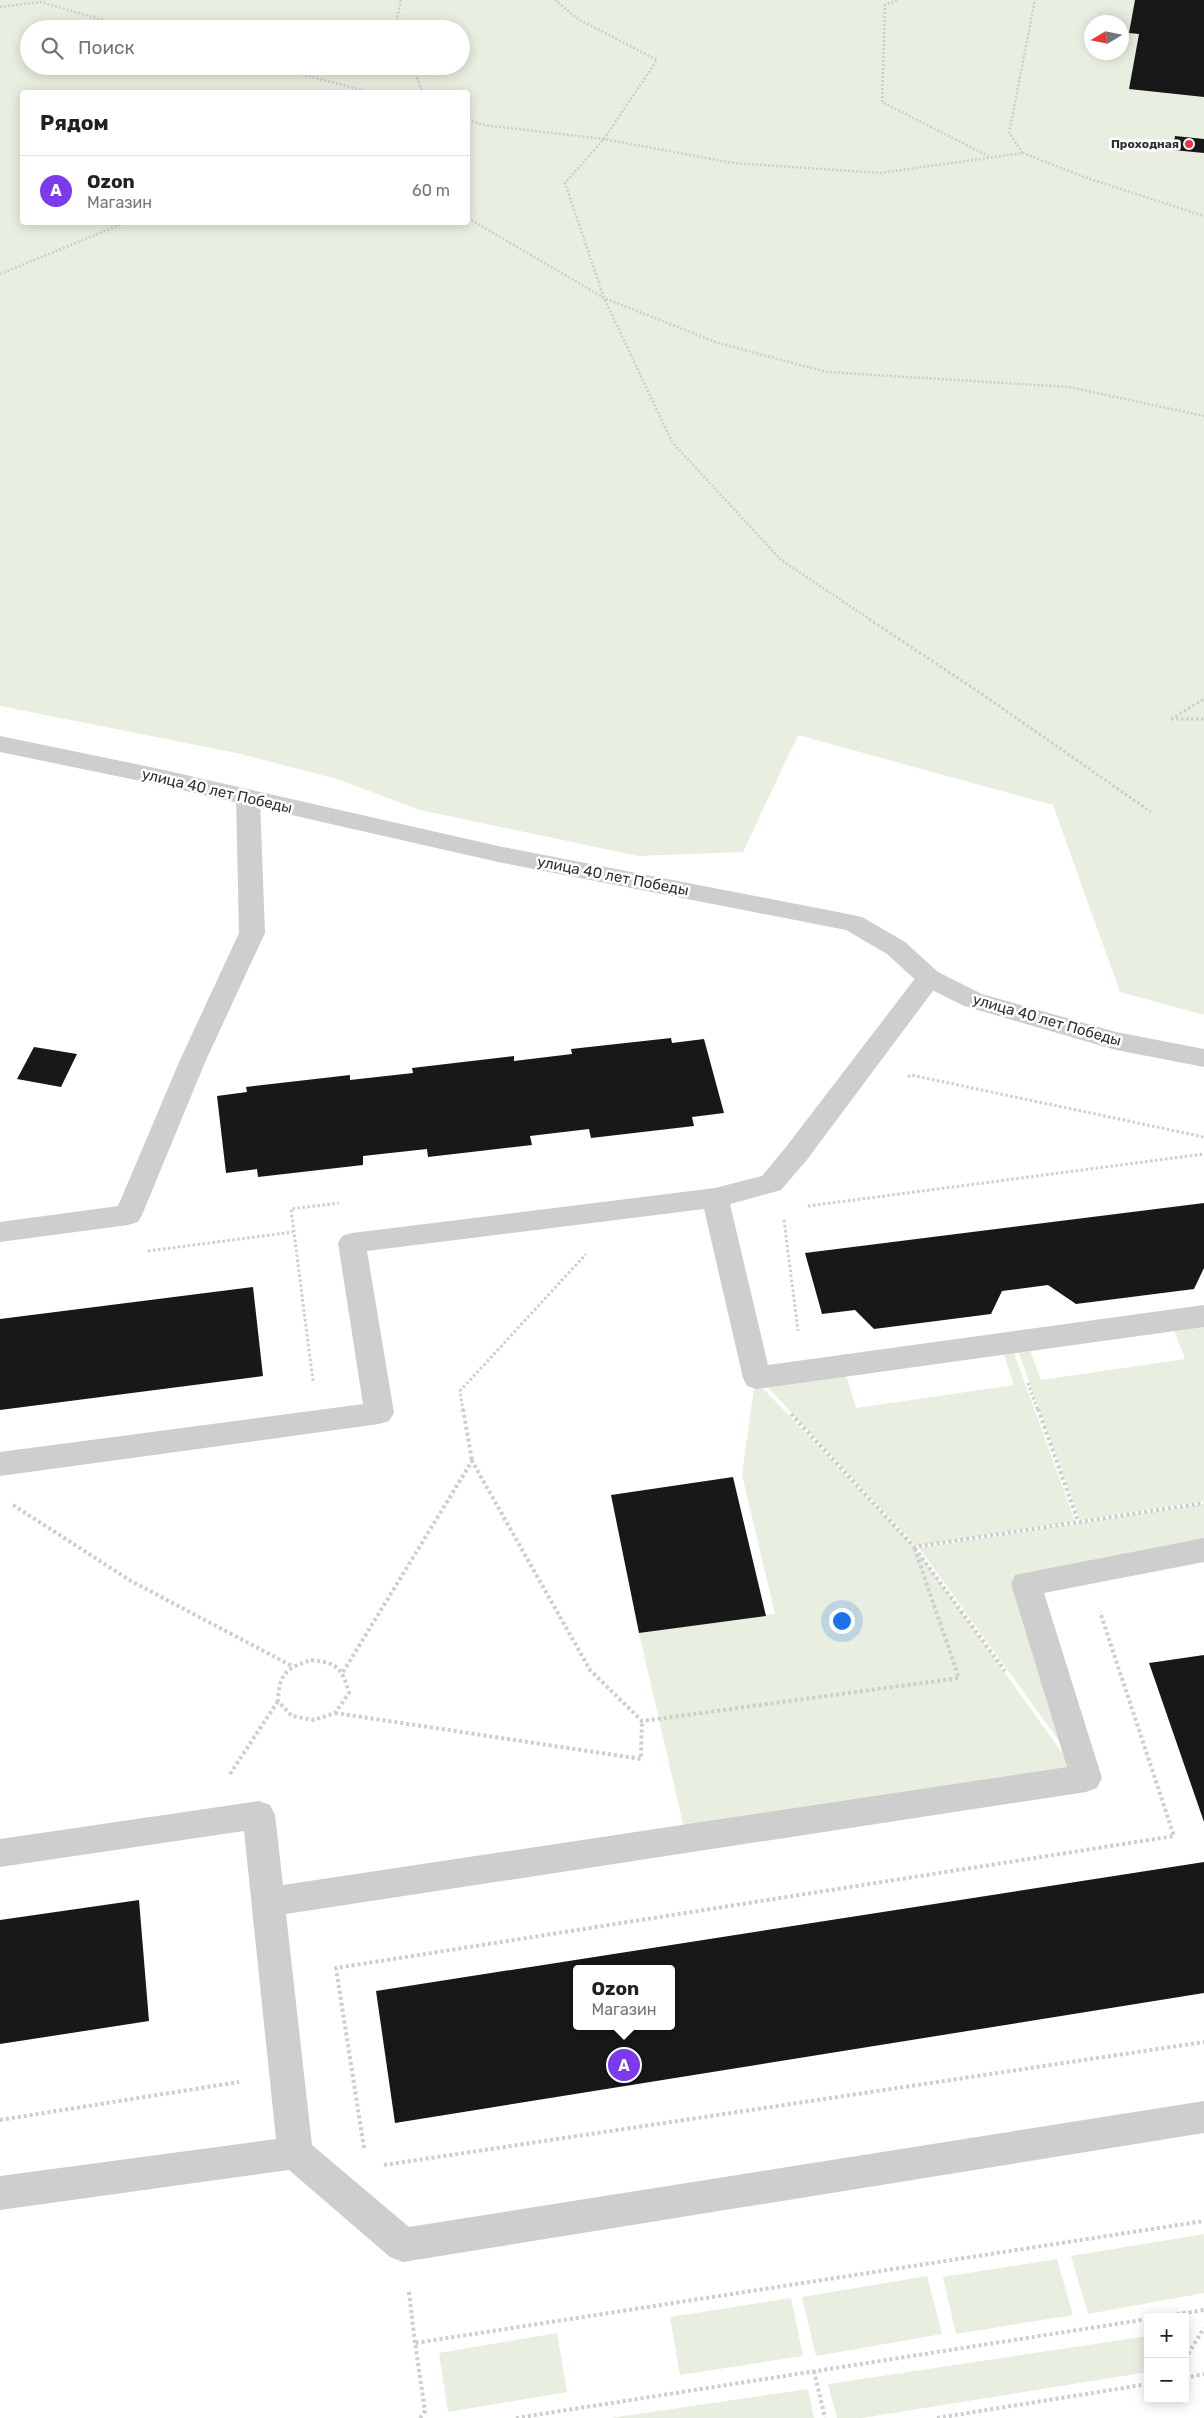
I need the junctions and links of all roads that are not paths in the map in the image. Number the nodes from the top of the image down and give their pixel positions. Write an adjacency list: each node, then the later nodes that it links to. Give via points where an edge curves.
1 (0, 744): 2 (street, улица 40 лет Победы)
2 (248, 798): 3 (street, улица 40 лет Победы, via 498,854 853,923 896,948); 6 (street, via 252,933 128,1215)
3 (929, 978): 4 (street, улица 40 лет Победы, via 973,1000 1096,1036); 5 (street, via 771,1183)
4 (1204, 1058)
5 (715, 1198): 7 (street, via 756,1378); 8 (street, via 352,1243 379,1414)
6 (0, 1232)
7 (1204, 1316)
8 (0, 1464)
9 (1204, 1550): 11 (street, via 1026,1584 1086,1778)
10 (0, 1853): 11 (street, via 259,1815)
11 (268, 1902): 13 (street)
12 (1204, 2117): 13 (street, via 403,2245)
13 (295, 2153): 14 (street)
14 (0, 2193)

